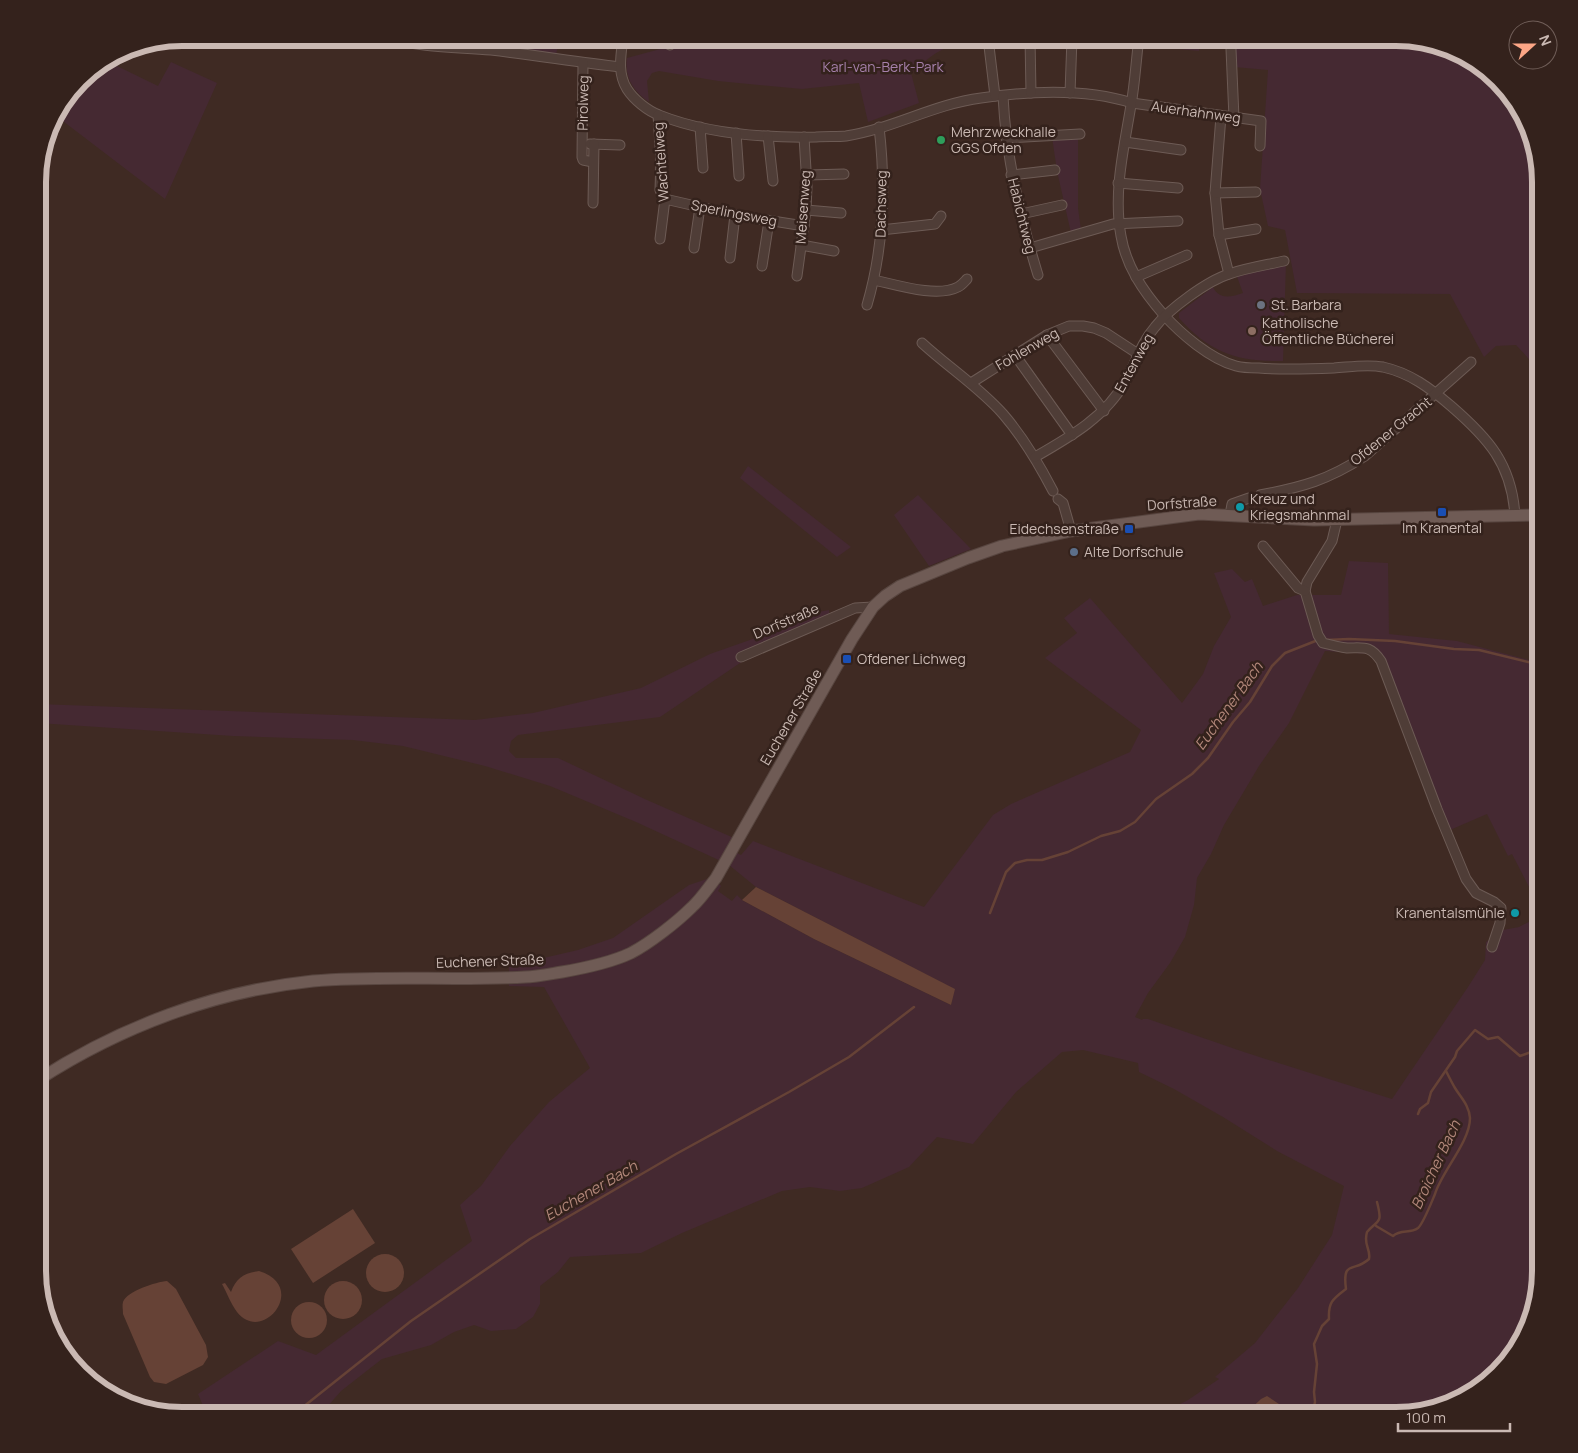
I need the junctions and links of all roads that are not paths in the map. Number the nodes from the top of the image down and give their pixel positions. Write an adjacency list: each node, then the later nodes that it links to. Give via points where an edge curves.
1 (421, 46): 8 (street, via 530,54)
2 (622, 46): 9 (street)
3 (990, 46): 12 (street, Habichtweg)
4 (1030, 46): 10 (street)
5 (1072, 46): 11 (street)
6 (1139, 46): 13 (street)
7 (1231, 50): 16 (street)
8 (583, 62): 9 (street); 25 (street, Pirolweg)
9 (620, 68): 14 (street, via 627,89)
10 (1031, 93): 11 (street, Auerhahnweg); 12 (street, Auerhahnweg)
11 (1070, 93): 13 (street, Auerhahnweg)
12 (999, 96): 18 (street, Auerhahnweg, via 958,101); 23 (street, Habichtweg)
13 (1132, 103): 15 (street, Auerhahnweg); 24 (street)
14 (658, 115): 17 (street, Auerhahnweg); 42 (street, Wachtelweg, via 660,190)
15 (1221, 116): 16 (street, Auerhahnweg); 41 (street)
16 (1234, 118): 28 (street, Auerhahnweg, via 1261,121)
17 (700, 127): 19 (street, Auerhahnweg); 31 (street)
18 (879, 127): 22 (street, Auerhahnweg, via 846,136); 56 (street, Dachsweg)
19 (736, 133): 21 (street, Auerhahnweg); 36 (street)
20 (1080, 134): 23 (street)
21 (768, 136): 22 (street, Auerhahnweg); 37 (street)
22 (804, 137): 34 (street, Meisenweg)
23 (1006, 138): 35 (street, Habichtweg)
24 (1125, 142): 29 (street); 38 (street)
25 (582, 144): 26 (street, Pirolweg); 30 (street, Pirolweg, via 583,160)
26 (594, 144): 27 (street, Pirolweg); 30 (street, Pirolweg)
27 (620, 145)
28 (1260, 146)
29 (1181, 150)
30 (593, 162): 43 (street, Pirolweg)
31 (704, 168)
32 (1055, 170): 35 (street)
33 (844, 174): 34 (street)
34 (808, 175): 46 (street, Meisenweg)
35 (1011, 175): 48 (street, Habichtweg)
36 (739, 176)
37 (773, 181)
38 (1118, 183): 39 (street); 53 (street)
39 (1178, 188)
40 (1256, 192): 41 (street)
41 (1215, 193): 57 (street)
42 (665, 199): 45 (street, Sperlingsweg); 58 (street, Wachtelweg)
43 (593, 203)
44 (1062, 205): 48 (street)
45 (700, 207): 49 (street, Sperlingsweg); 60 (street)
46 (806, 210): 47 (street); 54 (street, Meisenweg)
47 (841, 213)
48 (1021, 214): 61 (street, Habichtweg)
49 (735, 215): 51 (street, Sperlingsweg); 64 (street)
50 (941, 216): 56 (street, via 935,224)
51 (769, 221): 54 (street, Sperlingsweg); 66 (street)
52 (1178, 221): 53 (street)
53 (1119, 225): 61 (street); 70 (street, via 1123,247)
54 (804, 226): 59 (street, Meisenweg)
55 (1256, 229): 57 (street)
56 (882, 230): 72 (street, Dachsweg)
57 (1219, 235): 67 (street)
58 (660, 239)
59 (801, 245): 62 (street); 69 (street, Meisenweg)
60 (694, 248)
61 (1030, 248): 68 (street, Habichtweg)
62 (834, 251)
63 (1187, 255): 70 (street)
64 (730, 258)
65 (1284, 260): 67 (street, Entenweg)
66 (762, 266)
67 (1229, 274): 74 (street, Entenweg, via 1200,289)
68 (1038, 275)
69 (797, 276)
70 (1136, 277): 74 (street)
71 (967, 279): 72 (street, via 959,287 938,291)
72 (874, 280): 73 (street, Dachsweg)
73 (867, 305)
74 (1165, 316): 77 (street, Entenweg, via 1143,342); 81 (street, via 1216,359 1238,367 1276,370 1383,367 1405,373)
75 (1047, 335): 77 (street, Fohlenweg, via 1068,326 1094,328); 78 (street, Fohlenweg); 82 (street, Entenweg)
76 (922, 343): 80 (street)
77 (1138, 354): 82 (street, Entenweg, via 1126,380)
78 (1014, 355): 80 (street, Fohlenweg); 83 (street)
79 (1471, 362): 81 (street, Ofdener Gracht)
80 (971, 383): 84 (street, via 1002,413)
81 (1437, 393): 85 (street, Ofdener Gracht, via 1352,464 1324,479); 89 (street, via 1472,423 1497,454 1514,496)
82 (1104, 411): 83 (street, Entenweg)
83 (1072, 435): 84 (street, Entenweg)
84 (1035, 457): 91 (street, via 1063,504)
85 (1260, 495)
86 (1249, 498): 87 (street, via 1232,504)
87 (1230, 514): 90 (main road, Dorfstraße, via 1281,520); 91 (main road, Dorfstraße, via 1199,514)
88 (1531, 515): 89 (main road, Dorfstraße)
89 (1515, 516): 90 (main road, Dorfstraße)
90 (1337, 520): 93 (street, via 1332,541 1307,582)
91 (1071, 531): 94 (main road, Dorfstraße, via 1002,546 968,558 900,586)
92 (1263, 546): 93 (street, via 1298,588)
93 (1305, 591): 97 (street, via 1321,639 1346,648 1368,649 1381,661 1466,879 1476,893 1500,908 1500,923)
94 (873, 607): 95 (main road, Dorfstraße); 96 (street, Dorfstraße, via 846,612)
95 (852, 639): 98 (main road, Euchener Straße, via 716,878 692,907 631,953 587,968 526,978 382,978 262,989 168,1014 67,1061)
96 (741, 657)
97 (1492, 947)
98 (47, 1074)

